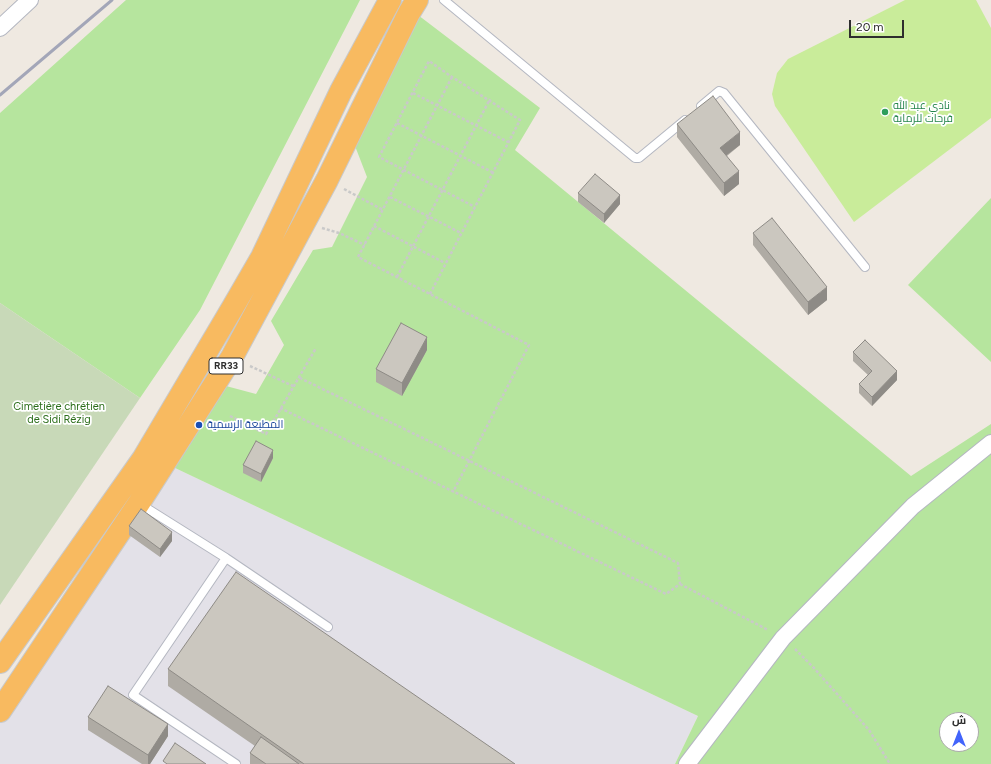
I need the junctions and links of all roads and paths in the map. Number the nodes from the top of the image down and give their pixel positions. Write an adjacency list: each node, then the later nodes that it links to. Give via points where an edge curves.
1 (30, 0): 5 (street)
2 (390, 0): 46 (highway, RR33, via 341,91 262,256 233,307 143,459)
3 (417, 0): 17 (highway, RR33)
4 (444, 0): 29 (lane, via 635,158 639,158 719,91 724,93)
5 (0, 28)
6 (452, 77): 7 (path, via 429,61); 8 (path); 9 (path)
7 (412, 93): 9 (path); 10 (path)
8 (490, 99): 11 (path); 13 (path, via 520,120)
9 (437, 105): 11 (path); 12 (path)
10 (397, 123): 12 (path); 15 (path, via 379,157)
11 (476, 125): 13 (path); 14 (path)
12 (421, 136): 14 (path); 15 (path)
13 (508, 142): 16 (path)
14 (460, 156): 16 (path); 18 (path)
15 (403, 170): 18 (path); 19 (path)
16 (492, 172): 20 (path)
17 (327, 180): 21 (path); 23 (highway, RR33)
18 (442, 190): 20 (path); 22 (path)
19 (390, 197): 21 (path); 22 (path)
20 (475, 207): 25 (path)
21 (383, 210): 24 (path)
22 (429, 217): 25 (path); 27 (path)
23 (302, 223): 26 (path, via 339,233); 33 (highway, RR33)
24 (374, 226): 26 (path); 27 (path)
25 (461, 234): 28 (path)
26 (365, 245): 30 (path, via 358,257)
27 (413, 247): 28 (path); 30 (path)
28 (445, 263): 31 (path)
29 (865, 267)
30 (397, 277): 31 (path)
31 (430, 294): 39 (path, via 529,345)
32 (316, 348): 34 (path)
33 (232, 357): 35 (path); 41 (highway, RR33)
34 (298, 378): 35 (path); 39 (path)
35 (293, 386): 36 (path)
36 (280, 408): 37 (path, via 266,434); 40 (path)
37 (230, 416)
38 (991, 443): 45 (street, via 913,506)
39 (469, 461): 40 (path); 43 (path, via 678,563)
40 (453, 492): 43 (path, via 666,594)
41 (139, 503): 42 (lane); 47 (highway, RR33)
42 (226, 558): 44 (lane); 48 (lane, via 133,694)
43 (680, 584): 45 (path)
44 (328, 627)
45 (783, 638): 49 (street); 50 (path, via 814,668 869,730)
46 (0, 662)
47 (0, 711)
48 (236, 764)
49 (687, 764)
50 (890, 764)

